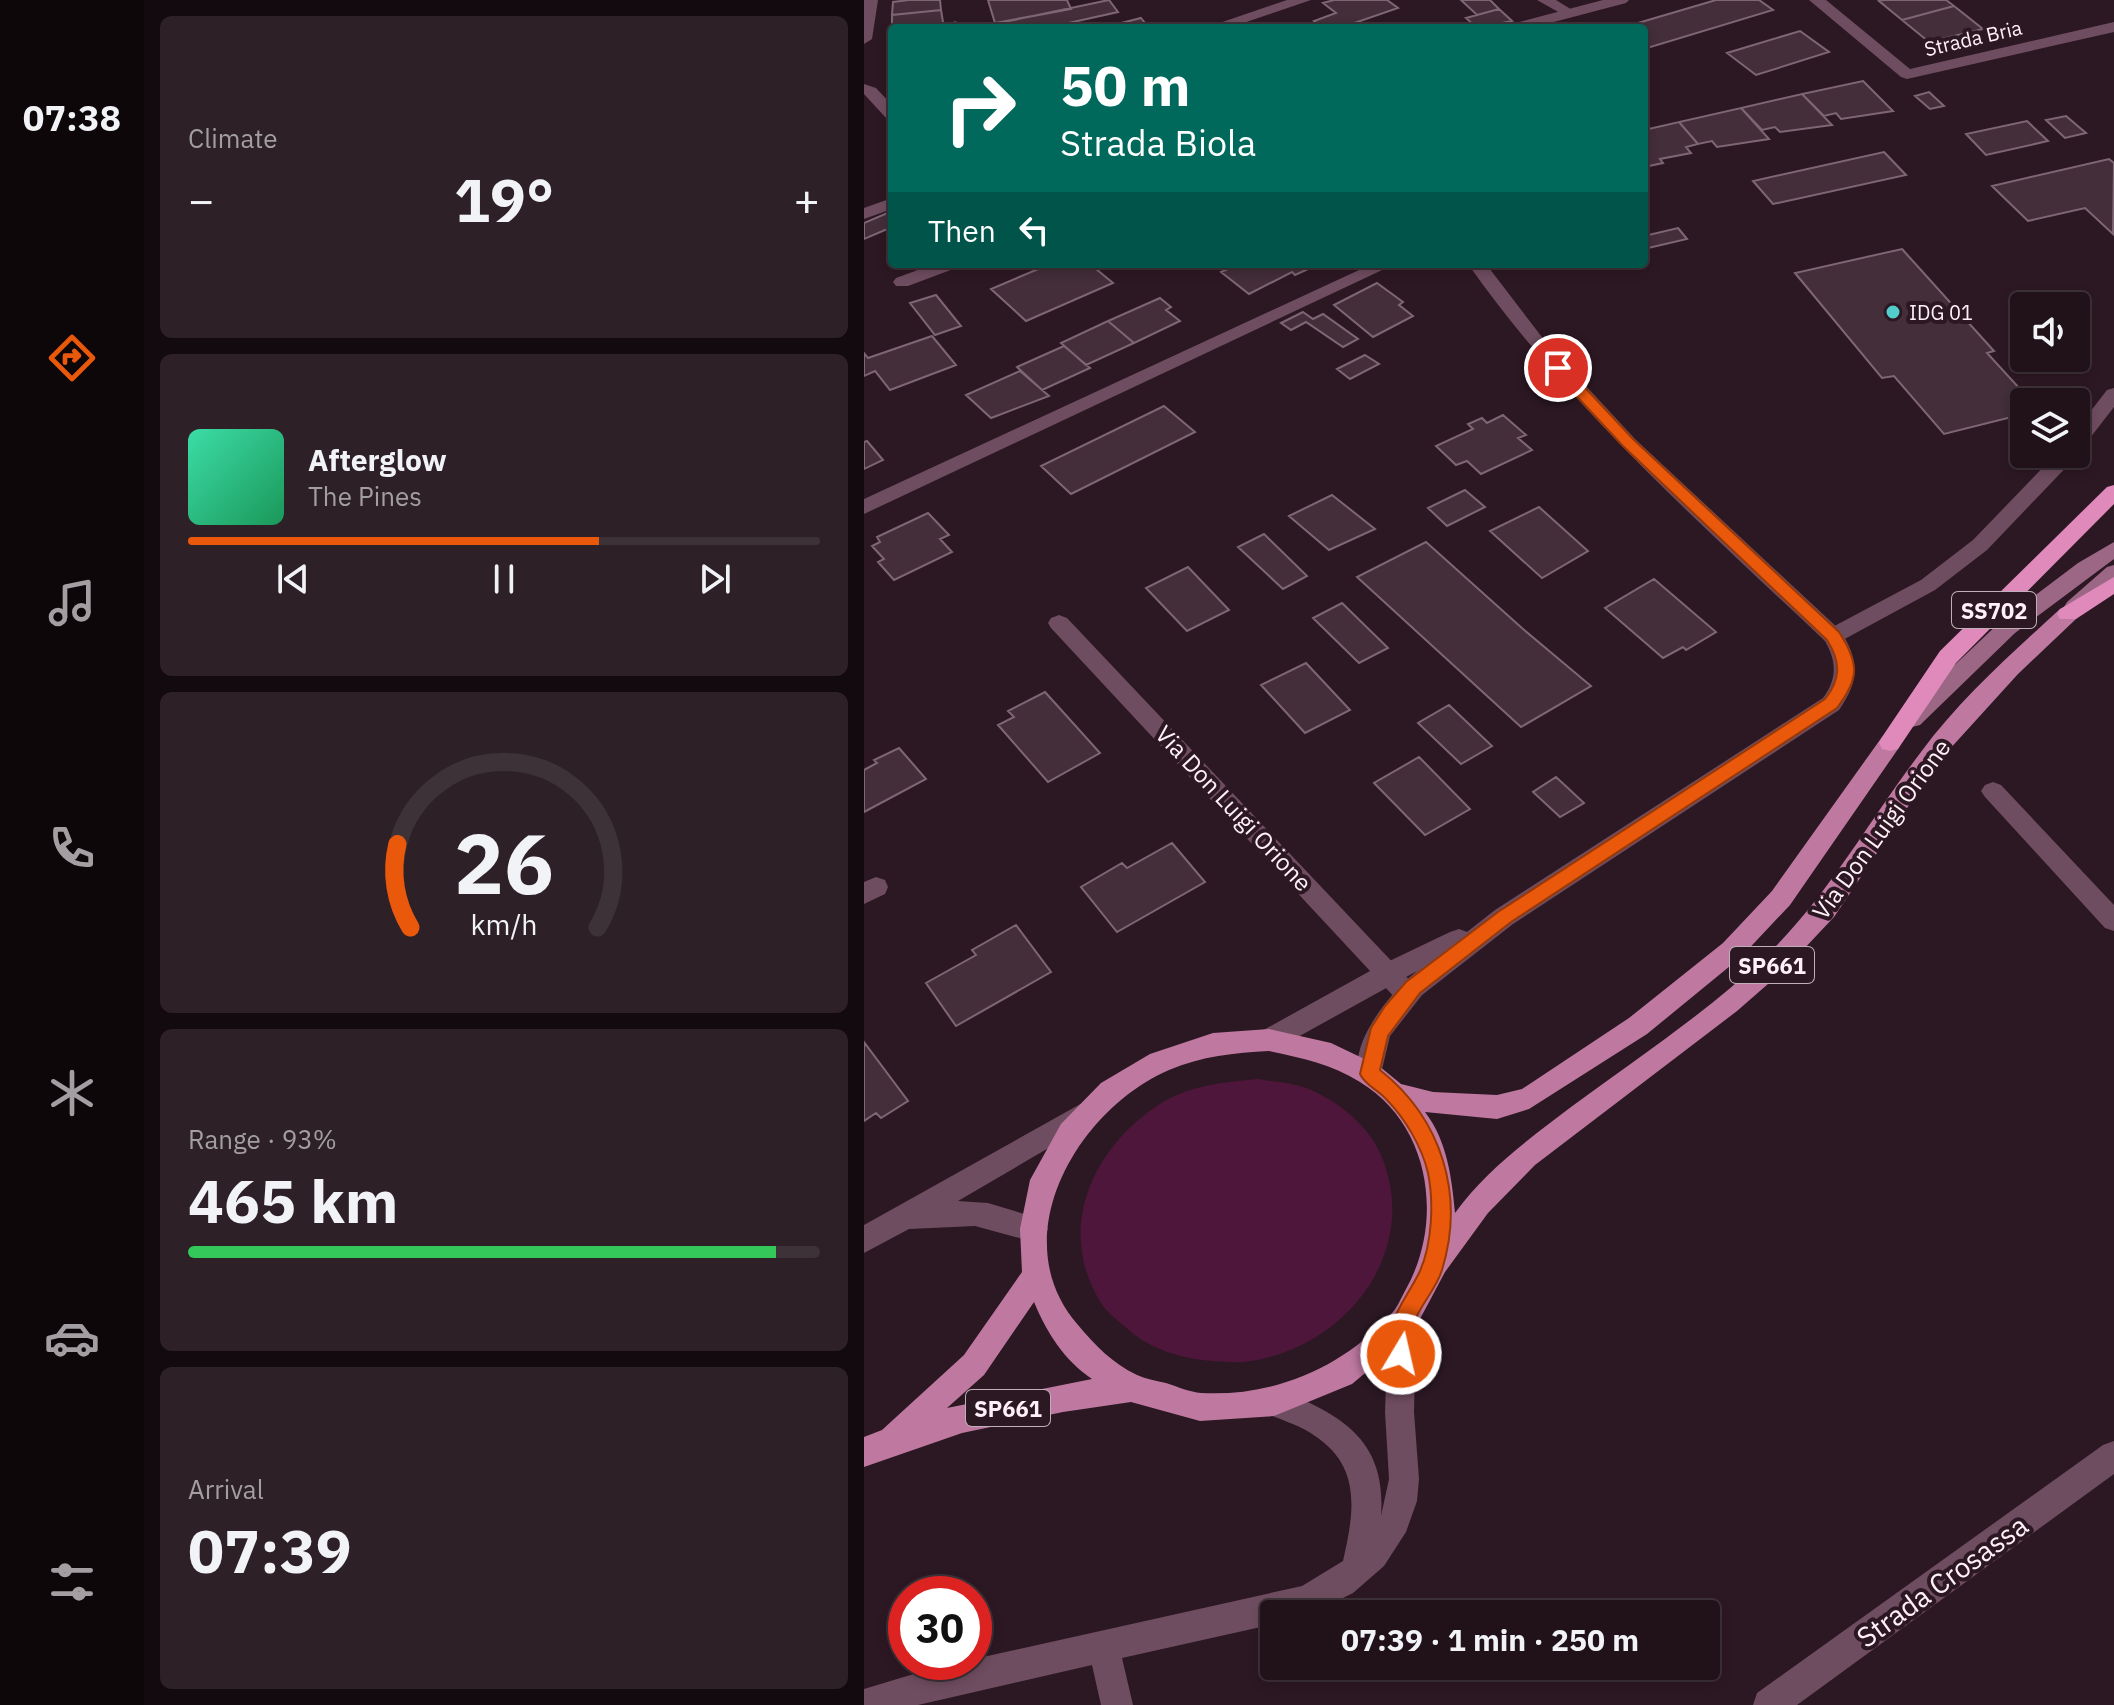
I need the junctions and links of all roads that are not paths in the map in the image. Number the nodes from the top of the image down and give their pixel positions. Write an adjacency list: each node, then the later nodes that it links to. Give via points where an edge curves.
1 (870, 0): 10 (street)
2 (1303, 0): 7 (street)
3 (1545, 0): 6 (street)
4 (1621, 0): 6 (street)
5 (1817, 0): 9 (street, Strada Bria, via 1907,74)
6 (1569, 13): 8 (street)
7 (1226, 24)
8 (1528, 24)
9 (2114, 27)
10 (864, 39)
11 (864, 89): 12 (street)
12 (888, 111)
13 (888, 205): 14 (street)
14 (864, 214)
15 (939, 268): 18 (street)
16 (1377, 268): 23 (street)
17 (1480, 268): 29 (street, via 1541,349 1628,443)
18 (902, 282)
19 (2114, 394): 20 (street)
20 (2090, 425)
21 (2054, 468): 29 (street, via 1980,545 1928,585)
22 (2114, 492): 30 (highway, SS702, via 1948,657)
23 (864, 507)
24 (2114, 549): 30 (main road, Via Don Luigi Orione / SP661, via 2052,589 1966,662)
25 (2114, 572): 27 (main road, Via Don Luigi Orione / SP661)
26 (2114, 584): 27 (highway, SS702)
27 (2068, 614): 43 (main road, Via Don Luigi Orione / SP661, via 1930,756 1825,910 1776,962 1525,1157 1478,1204)
28 (1059, 623): 34 (street, Via Don Luigi Orione)
29 (1833, 636): 32 (street, via 1847,670 1843,688 1831,704)
30 (1890, 743): 38 (main road, Via Don Luigi Orione / SP661, via 1781,898 1732,950 1638,1026 1529,1098 1497,1107 1433,1103)
31 (1993, 791): 33 (street)
32 (1504, 917): 34 (street); 35 (street)
33 (2114, 921)
34 (1388, 973): 35 (street, Via Don Luigi Orione); 36 (street)
35 (1407, 994): 37 (street, via 1378,1034)
36 (1269, 1040): 37 (main road, SP661, via 1322,1051); 39 (main road, SP661, via 1213,1044 1159,1062 1110,1091)
37 (1370, 1074): 38 (main road, SP661)
38 (1393, 1093): 43 (main road, SP661, via 1422,1129 1438,1173 1442,1221)
39 (1092, 1110): 40 (street); 41 (main road, SP661, via 1071,1132 1044,1180)
40 (896, 1221): 41 (street, via 954,1211 993,1215); 42 (street)
41 (1034, 1229): 44 (main road, SP661)
42 (864, 1240)
43 (1431, 1271): 45 (main road, SP661)
44 (1036, 1275): 46 (main road, SP661, via 1057,1323 1089,1360); 48 (main road, SP661, via 974,1365)
45 (1402, 1324): 47 (main road, SP661, via 1342,1374); 50 (street, via 1404,1483 1393,1531)
46 (1131, 1388): 47 (main road, SP661, via 1200,1407); 48 (main road, SP661, via 986,1413)
47 (1274, 1402): 50 (street, via 1326,1425 1355,1450 1367,1510)
48 (876, 1447)
49 (2114, 1456): 54 (street, Strada Crosassa)
50 (1356, 1572): 51 (street, via 1304,1601)
51 (1104, 1648): 52 (street); 53 (street)
52 (864, 1705)
53 (1117, 1705)
54 (1769, 1705)

